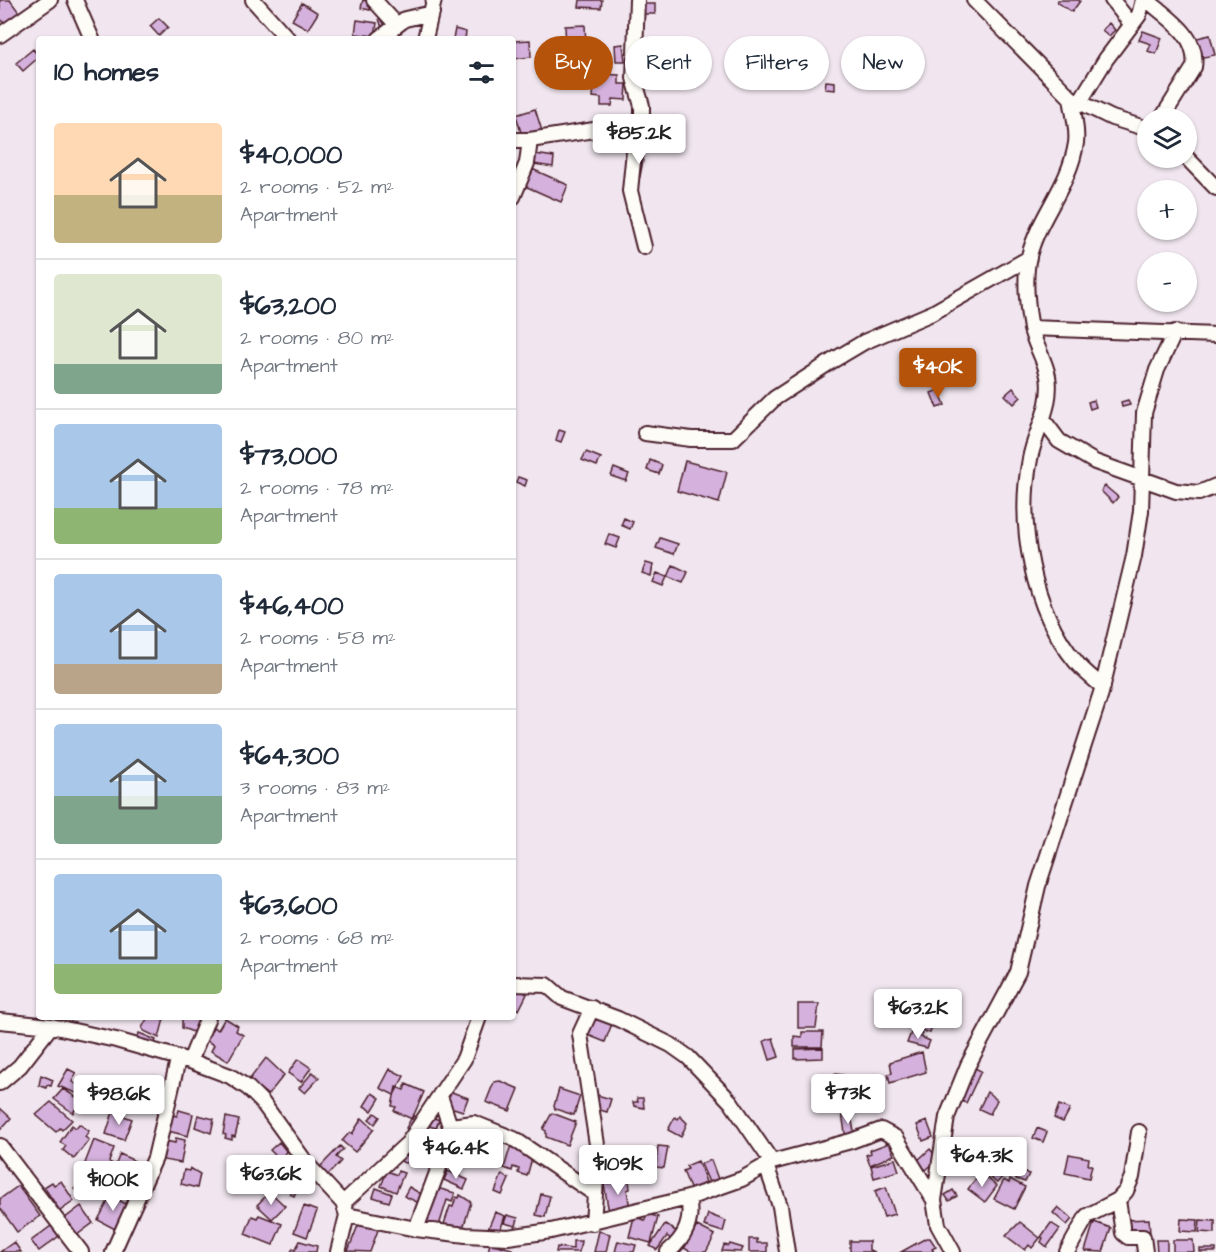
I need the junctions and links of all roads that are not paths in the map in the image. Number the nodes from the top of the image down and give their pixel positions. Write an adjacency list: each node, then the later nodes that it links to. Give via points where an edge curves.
1 (50, 0): 12 (street)
2 (75, 0): 13 (street)
3 (253, 0): 14 (street)
4 (374, 0): 10 (street)
5 (637, 0): 20 (street, via 634,78 642,116)
6 (974, 0): 17 (street)
7 (1112, 0): 11 (street)
8 (1145, 0): 11 (street); 18 (street, via 1186,33 1196,58)
9 (433, 7): 10 (street); 16 (street)
10 (396, 24): 15 (street)
11 (1132, 25): 17 (street)
12 (0, 34)
13 (91, 36)
14 (285, 36)
15 (383, 36)
16 (426, 36)
17 (1075, 100): 19 (street); 27 (street, via 1072,162)
18 (1168, 108)
19 (1137, 126)
20 (636, 131): 22 (street, via 594,130); 26 (street, via 630,191)
21 (516, 140): 22 (street)
22 (530, 140): 25 (street, via 527,163)
23 (1197, 167): 24 (street)
24 (1213, 181)
25 (516, 190)
26 (644, 247)
27 (1029, 258): 28 (street); 32 (street, via 932,313 840,356 775,398 733,439 691,440)
28 (1031, 328): 29 (street); 31 (street, via 1048,375)
29 (1175, 332): 30 (street); 33 (street, via 1146,404)
30 (1216, 335)
31 (1044, 421): 33 (street, via 1059,441 1077,453); 35 (street, via 1030,456 1026,482 1030,558 1042,598 1062,640 1076,663)
32 (645, 433)
33 (1144, 478): 34 (street, via 1176,491 1199,492); 35 (street, via 1134,556)
34 (1216, 486)
35 (1103, 687): 51 (street, via 1038,886 1018,972 968,1065 947,1116)
36 (516, 984): 37 (street, via 547,985 562,998)
37 (592, 1008): 48 (street, via 688,1057 731,1102); 49 (street, via 580,1034 596,1128)
38 (206, 1020): 42 (street)
39 (478, 1020): 44 (street, via 464,1059)
40 (0, 1021): 41 (street)
41 (51, 1026): 42 (street); 43 (street, via 20,1066)
42 (184, 1060): 53 (street, via 230,1076 248,1088); 57 (street, via 155,1158)
43 (0, 1083)
44 (440, 1096): 45 (street); 53 (street, via 408,1143)
45 (450, 1126): 49 (street, via 474,1123 514,1139); 55 (street, via 448,1143)
46 (1139, 1132): 52 (street, via 1132,1177)
47 (0, 1146): 56 (street)
48 (769, 1164): 50 (street); 51 (street, via 884,1130 896,1138); 60 (street)
49 (595, 1194): 54 (street)
50 (688, 1198): 54 (street); 59 (street, via 690,1220 680,1242)
51 (934, 1200): 61 (street, via 938,1225)
52 (1118, 1200): 62 (street, via 1086,1216); 63 (street, via 1123,1233 1143,1237)
53 (345, 1209): 55 (street); 58 (street)
54 (593, 1223): 55 (street, via 508,1237)
55 (416, 1229)
56 (81, 1252)
57 (113, 1252)
58 (338, 1252)
59 (668, 1252)
60 (787, 1252)
61 (953, 1252)
62 (1067, 1252)
63 (1145, 1252)

